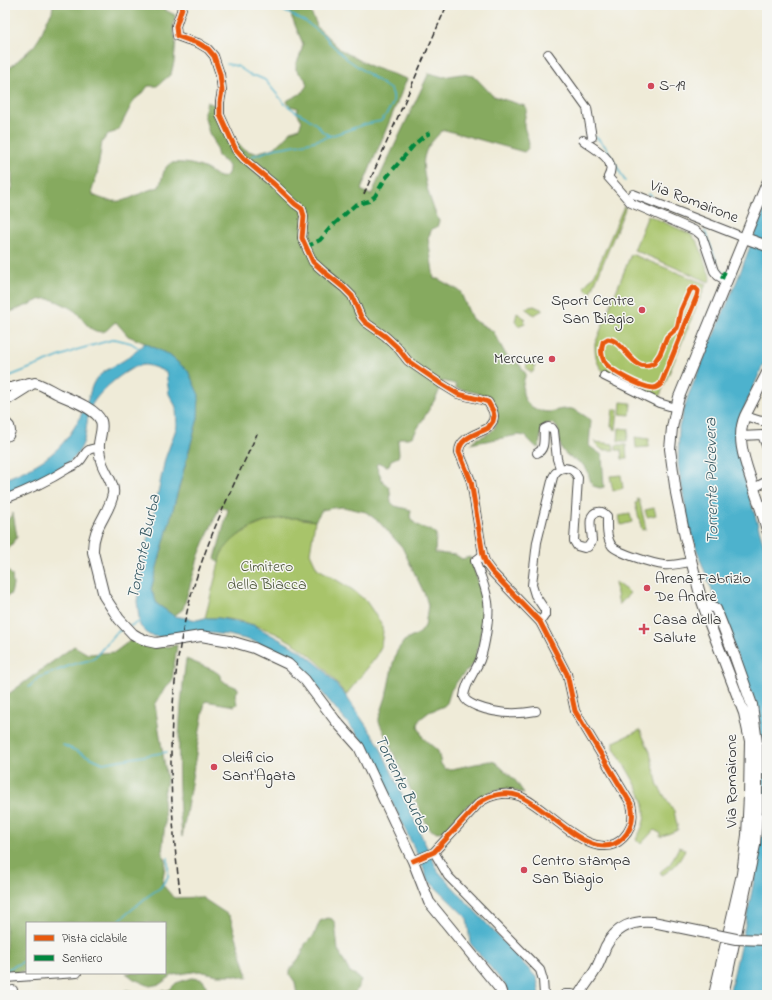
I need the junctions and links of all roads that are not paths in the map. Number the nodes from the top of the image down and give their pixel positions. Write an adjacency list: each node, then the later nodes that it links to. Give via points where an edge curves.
1 (183, 5): 29 (street, via 176,26 178,36 198,43 214,56 222,91 220,115 236,150 302,209 302,238 313,262 352,296 361,317 397,347 408,361 452,394 488,402 493,411 493,421 488,428 463,441 459,447 471,481)
2 (548, 54): 3 (street, via 587,108)
3 (592, 137)
4 (584, 140): 9 (street, Via Romairone, via 602,153 612,170 608,177 631,203 696,231 702,236 714,271)
5 (767, 183): 7 (main road)
6 (633, 194): 7 (street, Via Romairone)
7 (749, 239): 8 (main road); 9 (main road, Via Romairone)
8 (767, 246)
9 (727, 281): 15 (main road, Via Romairone)
10 (767, 373): 16 (main road)
11 (604, 376): 15 (street, via 659,403)
12 (35, 383): 13 (street); 14 (main road); 21 (main road, via 82,405 98,416 101,423)
13 (5, 387)
14 (5, 402)
15 (676, 408): 30 (main road, Via Romairone, via 670,449 672,470)
16 (745, 416): 17 (street, via 761,421); 19 (main road)
17 (767, 420)
18 (5, 421): 20 (street, via 12,431)
19 (741, 436): 22 (street, via 762,435); 26 (main road, via 743,453)
20 (5, 437)
21 (99, 448): 27 (street, via 87,450 77,464 64,472); 35 (main road, via 101,462 113,493 98,527 93,552 104,596 113,610 133,634 147,641 164,642 201,636 254,648 288,664 308,684 359,747)
22 (767, 451)
23 (537, 453): 24 (street, via 544,445 544,429 552,428)
24 (560, 468): 30 (street, via 571,469 578,478 574,541 577,546 584,548 591,544 591,517 599,512 607,516 608,538 616,550 663,565); 32 (street, via 552,477 537,542 532,587 545,610)
25 (767, 481): 26 (street)
26 (754, 488): 28 (main road)
27 (5, 499)
28 (767, 530)
29 (483, 555): 32 (street, via 492,572); 33 (street, via 475,560 488,603 485,638 479,662 464,696 465,700 495,713)
30 (691, 562): 31 (main road, Via Romairone)
31 (701, 598): 36 (main road, via 716,609 747,687 756,726 755,845); 45 (main road, Via Romairone, via 744,713 750,741 747,835 742,874)
32 (540, 622): 34 (street, via 567,674 575,711 631,804 633,816 630,829 624,837 613,844 595,846 586,843 524,798 499,794 479,803)
33 (536, 711)
34 (433, 852): 35 (street); 42 (street, via 448,876 540,970)
35 (415, 860): 41 (main road, via 429,902 500,989)
36 (736, 939): 37 (main road, bridge); 40 (main road, bridge, via 653,922 632,923 618,931 607,945 597,968); 46 (main road)
37 (767, 940)
38 (63, 974): 39 (street)
39 (5, 978)
40 (581, 991): 44 (main road)
41 (502, 995)
42 (544, 995)
43 (565, 995): 44 (main road)
44 (572, 995)
45 (714, 995)
46 (723, 995)

